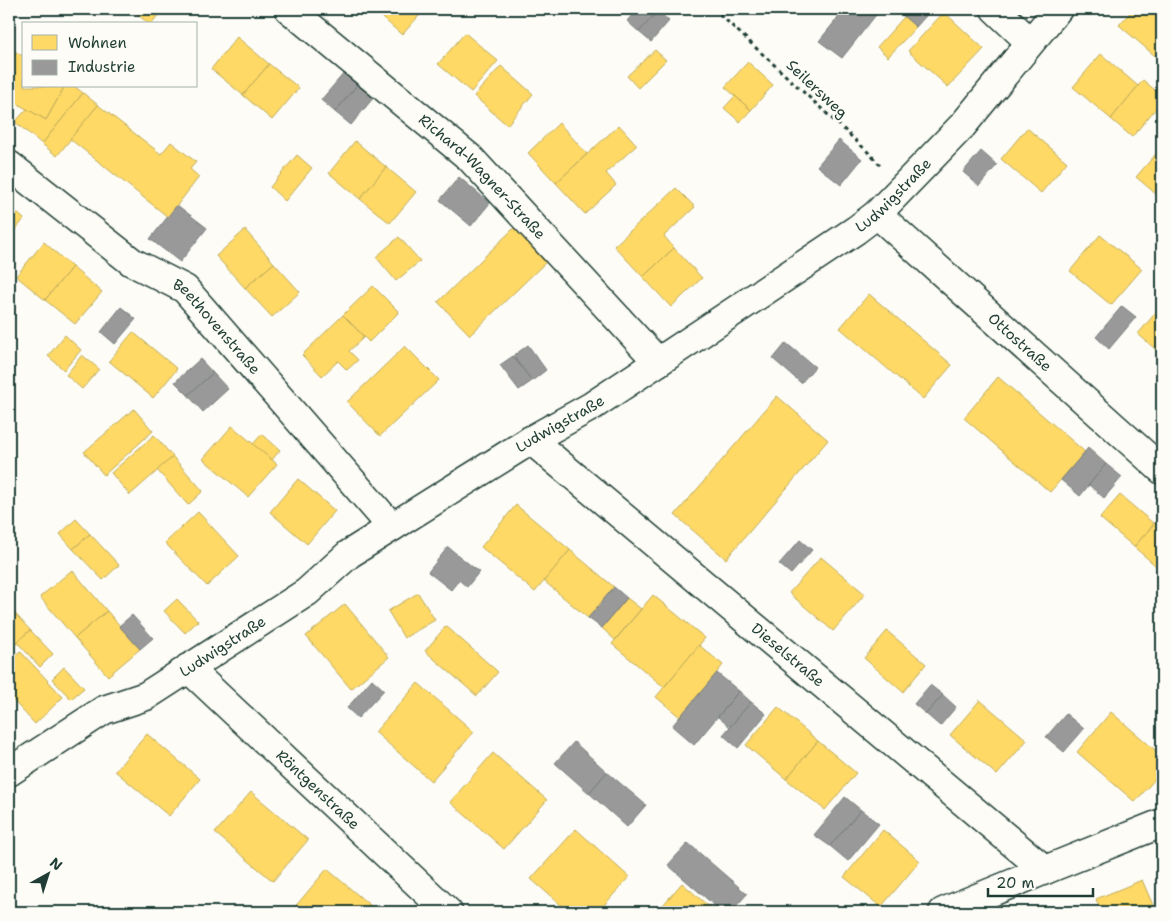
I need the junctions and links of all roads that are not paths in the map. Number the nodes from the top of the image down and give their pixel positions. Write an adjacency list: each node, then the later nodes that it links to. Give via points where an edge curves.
1 (289, 9): 7 (street, Richard-Wagner-Straße, via 470,158)
2 (995, 9): 4 (street)
3 (1058, 9): 4 (street, Ludwigstraße)
4 (1030, 42): 6 (street, Ludwigstraße, via 962,125)
5 (9, 165): 10 (street, Beethovenstraße, via 132,262 185,289)
6 (877, 214): 7 (street, Ludwigstraße); 9 (street, Ottostraße)
7 (658, 362): 8 (street, Ludwigstraße, via 592,406)
8 (531, 440): 10 (street, Ludwigstraße); 14 (street, Dieselstraße)
9 (1162, 470)
10 (392, 526): 11 (street, Ludwigstraße, via 349,554 307,592)
11 (188, 668): 12 (street, Ludwigstraße, via 146,696 104,710); 15 (street, Röntgenstraße)
12 (9, 772)
13 (1162, 823): 14 (street)
14 (1045, 870): 16 (street)
15 (448, 912)
16 (943, 912)

